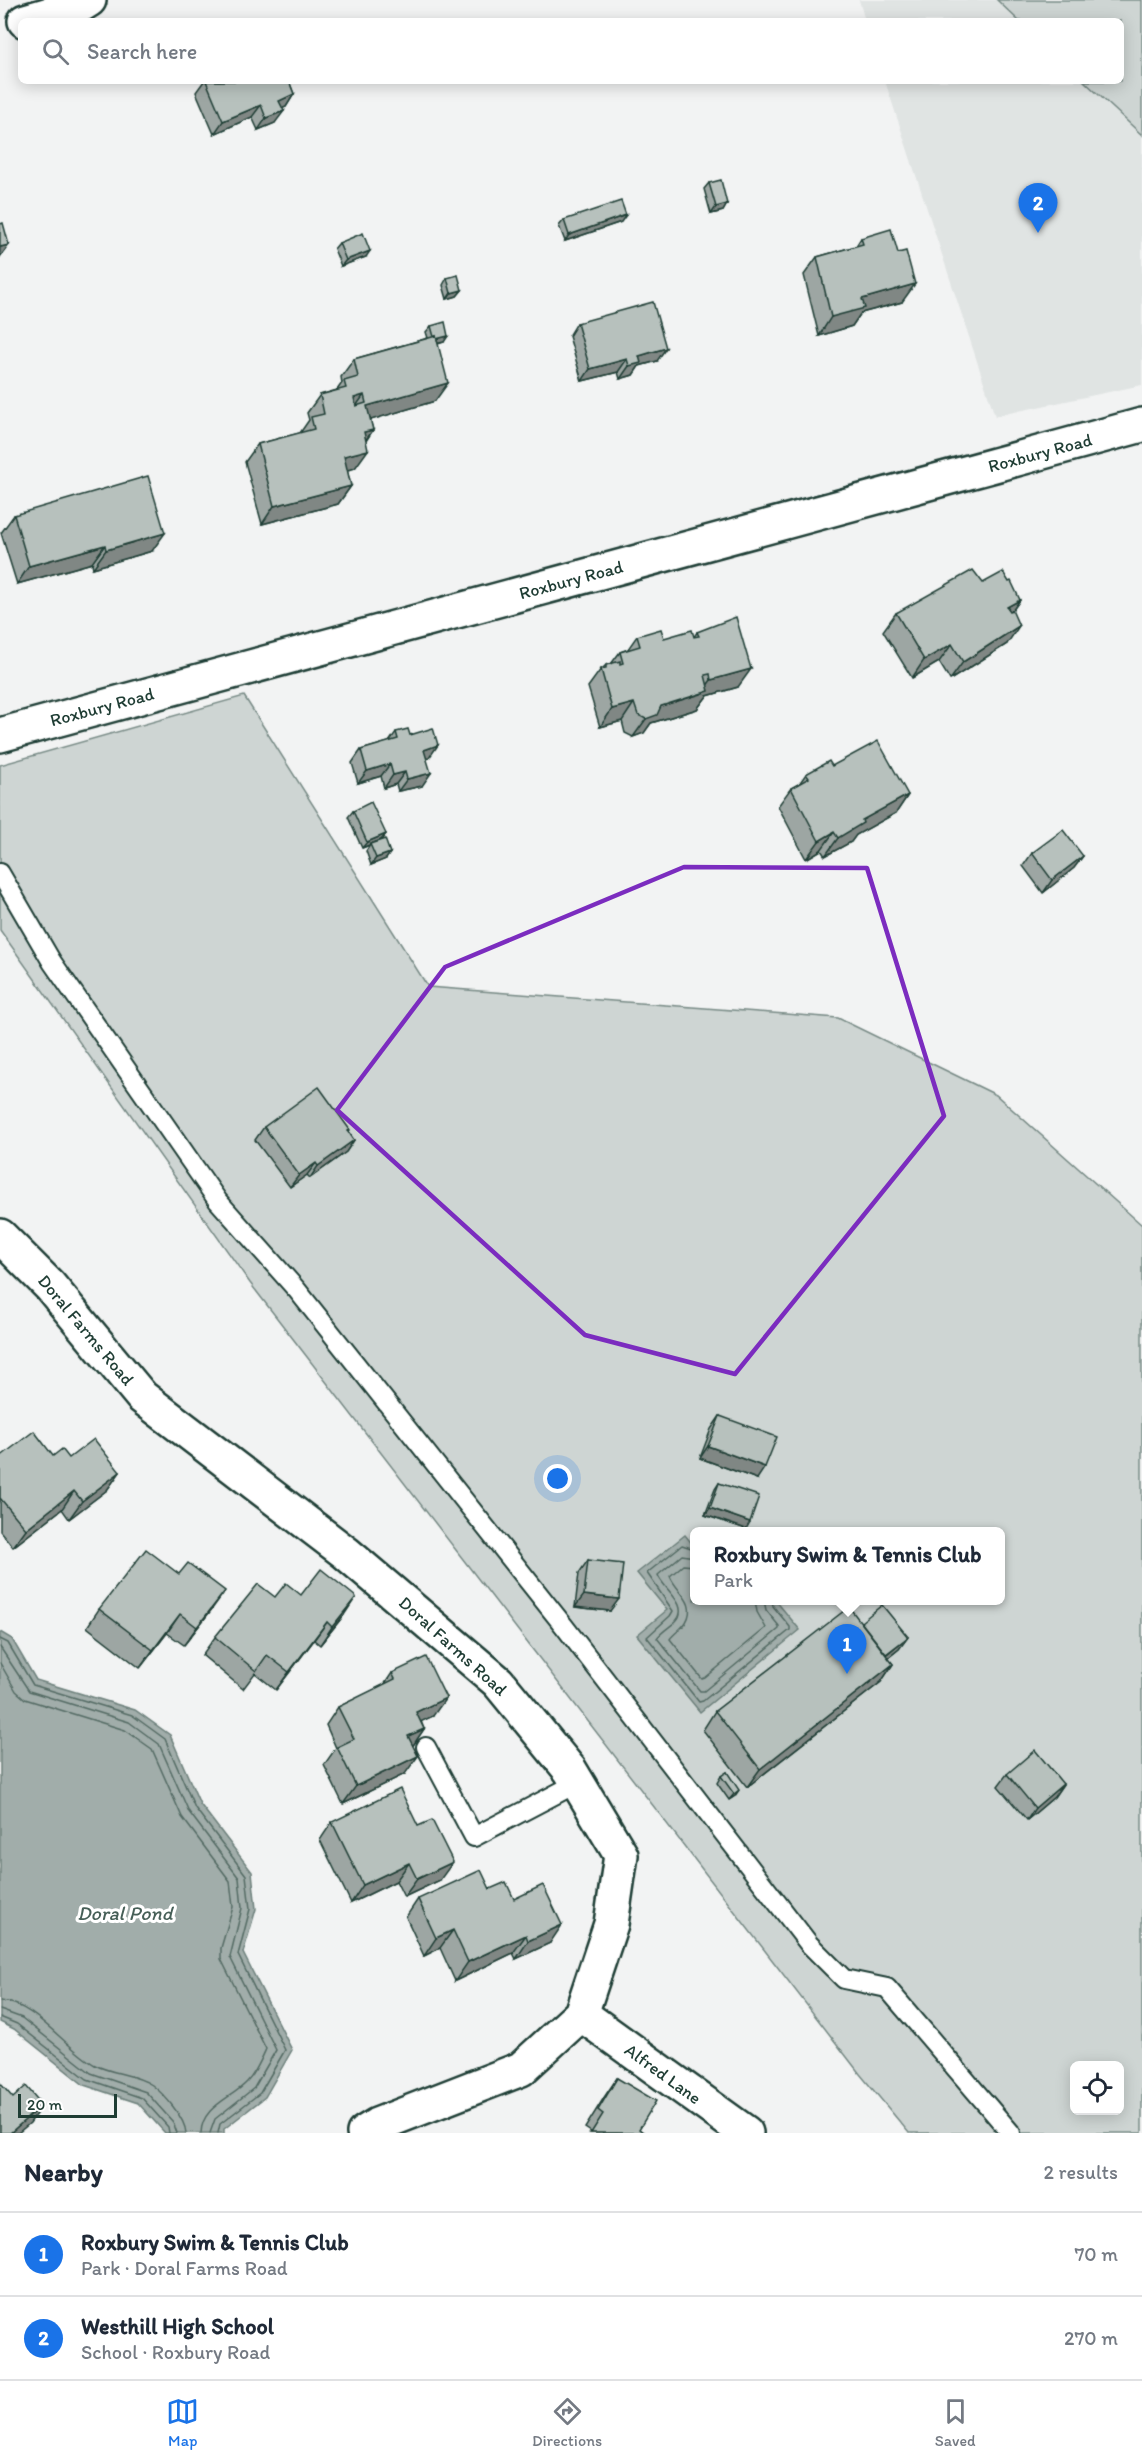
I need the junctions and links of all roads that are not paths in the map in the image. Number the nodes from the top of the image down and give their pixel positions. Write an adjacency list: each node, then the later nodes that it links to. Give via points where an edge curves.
1 (89, 0): 2 (street)
2 (37, 18)
3 (18, 23): 4 (street)
4 (0, 28)
5 (1142, 425): 6 (street, Roxbury Road)
6 (0, 735)
7 (0, 873): 14 (lane, via 52,962 218,1201 305,1299 809,1944 844,1979 886,1988)
8 (0, 1236): 10 (street, Doral Farms Road, via 50,1286 142,1396 346,1552 498,1682)
9 (426, 1747): 10 (lane, via 474,1838)
10 (577, 1783): 11 (street, Doral Farms Road, via 621,1855 610,1924)
11 (581, 2014): 12 (street, Doral Farms Road, via 521,2069); 13 (street, Alfred Lane)
12 (364, 2133)
13 (746, 2133)
14 (1011, 2133)

